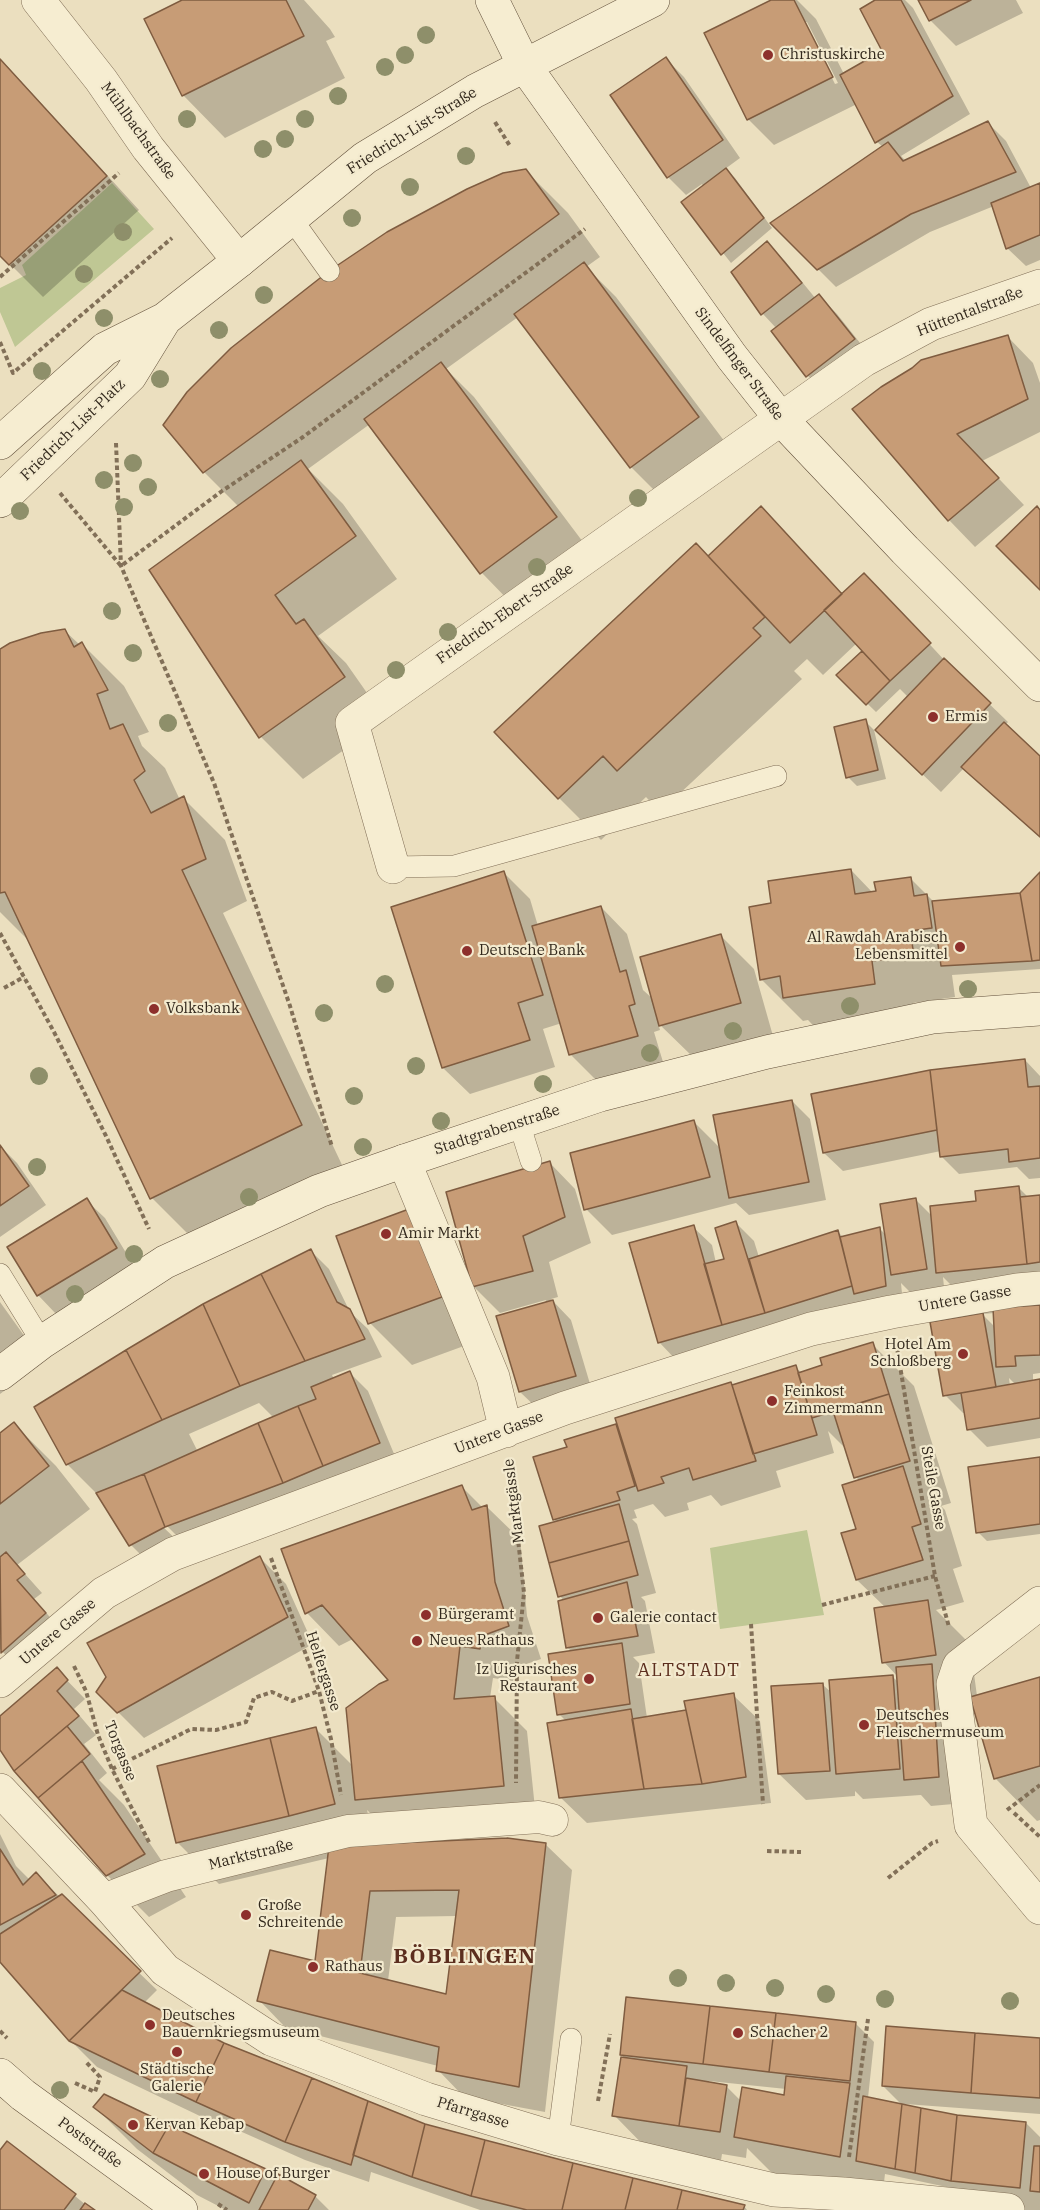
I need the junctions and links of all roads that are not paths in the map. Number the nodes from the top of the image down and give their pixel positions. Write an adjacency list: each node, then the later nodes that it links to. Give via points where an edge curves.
1 (38, 0): 6 (street, Mühlbachstraße, via 148,148)
2 (492, 0): 4 (street, Sindelfinger Straße)
3 (653, 0): 4 (street, Friedrich-List-Straße)
4 (524, 65): 5 (street, Friedrich-List-Straße, via 365,158); 10 (street, Sindelfinger Straße, via 732,357)
5 (291, 218): 6 (street, Friedrich-List-Straße); 7 (lane)
6 (239, 261): 9 (street, Friedrich-List-Straße)
7 (329, 271)
8 (1040, 286): 10 (street, Hüttentalstraße, via 931,324 864,360)
9 (165, 319): 11 (street, via 105,349); 12 (street, Friedrich-List-Platz, via 130,376)
10 (781, 419): 13 (street, Sindelfinger Straße); 15 (street, Friedrich-Ebert-Straße, via 352,723)
11 (0, 443)
12 (0, 501)
13 (1040, 685)
14 (776, 776): 15 (lane, via 454,866)
15 (393, 867)
16 (1040, 1009): 17 (street, Stadtgrabenstraße, via 932,1017 778,1050 600,1095)
17 (519, 1123): 18 (street, Stadtgrabenstraße); 19 (lane)
18 (404, 1161): 22 (street, Stadtgrabenstraße, via 319,1191 165,1262); 24 (street, via 493,1377)
19 (531, 1161)
20 (0, 1275): 22 (lane)
21 (1040, 1288): 24 (street, Untere Gasse, via 811,1329 565,1408)
22 (42, 1342): 23 (street, Stadtgrabenstraße)
23 (0, 1374)
24 (506, 1431): 26 (street, Untere Gasse, via 173,1554 104,1593)
25 (1040, 1603): 30 (street, via 956,1675 971,1825)
26 (0, 1680)
27 (0, 1790): 29 (street)
28 (546, 1819): 29 (street, Marktstraße, via 348,1831 166,1876)
29 (104, 1900): 33 (street, Pfarrgasse, via 165,1970 271,2039 426,2099)
30 (1040, 1908)
31 (571, 2039): 33 (lane)
32 (0, 2075): 36 (street, Poststraße)
33 (558, 2139): 34 (street, Pfarrgasse)
34 (773, 2200): 35 (street, Pfarrgasse, via 844,2194)
35 (903, 2205): 37 (street, Pfarrgasse)
36 (181, 2210)
37 (1008, 2210)

